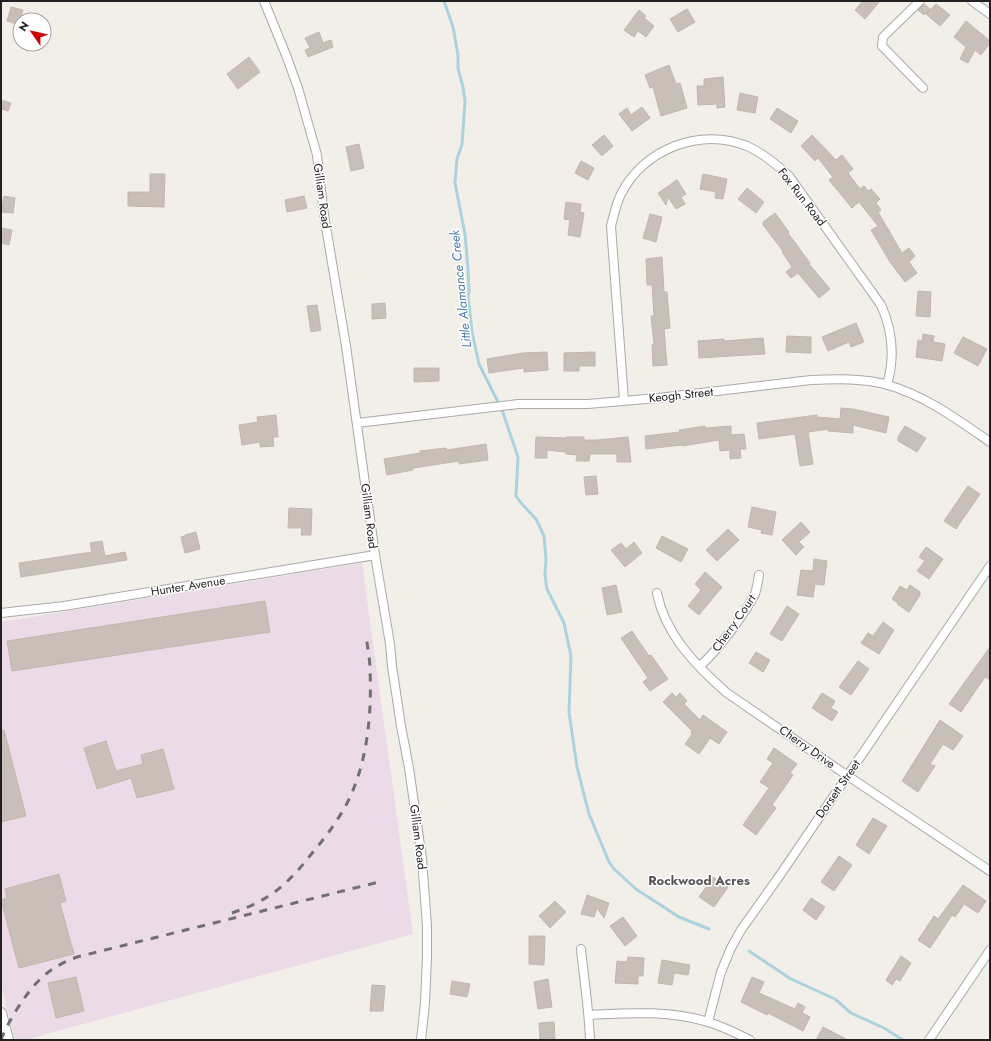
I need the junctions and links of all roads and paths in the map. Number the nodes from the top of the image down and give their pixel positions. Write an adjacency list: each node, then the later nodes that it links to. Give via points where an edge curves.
1 (264, 1): 8 (street, Gilliam Road, via 298,88 317,155)
2 (920, 1): 5 (street, via 883,37 882,46)
3 (972, 1): 4 (street)
4 (990, 14)
5 (923, 88)
6 (887, 385): 7 (street, Keogh Street, via 830,379 811,380); 7 (street, Fox Run Road, via 892,355 891,336 881,305 789,176 772,161 746,146 704,139 667,149 648,161 631,178 614,209 612,226); 9 (street, Keogh Street, via 928,402)
7 (624, 400): 8 (street, Keogh Street, via 588,404 518,404)
8 (357, 424): 10 (street, Gilliam Road)
9 (990, 442)
10 (374, 556): 14 (street, Hunter Avenue, via 64,606); 24 (street, Gilliam Road, via 390,644 422,859 427,957)
11 (990, 566): 16 (street, Dorsett Street)
12 (759, 575): 15 (street, Cherry Court, via 756,592 742,615)
13 (658, 593): 15 (street, Cherry Drive, via 663,615 671,630)
14 (1, 613)
15 (700, 666): 16 (street, Cherry Drive, via 727,693)
16 (848, 776): 17 (street, Cherry Drive); 22 (street, Dorsett Street, via 741,930 721,972)
17 (990, 871)
18 (581, 949): 21 (street)
19 (990, 950): 27 (street)
20 (1, 1013): 23 (street)
21 (589, 1015): 22 (street, via 653,1013); 25 (street)
22 (708, 1022): 26 (street)
23 (8, 1040)
24 (420, 1040)
25 (590, 1040)
26 (750, 1040)
27 (929, 1040)

